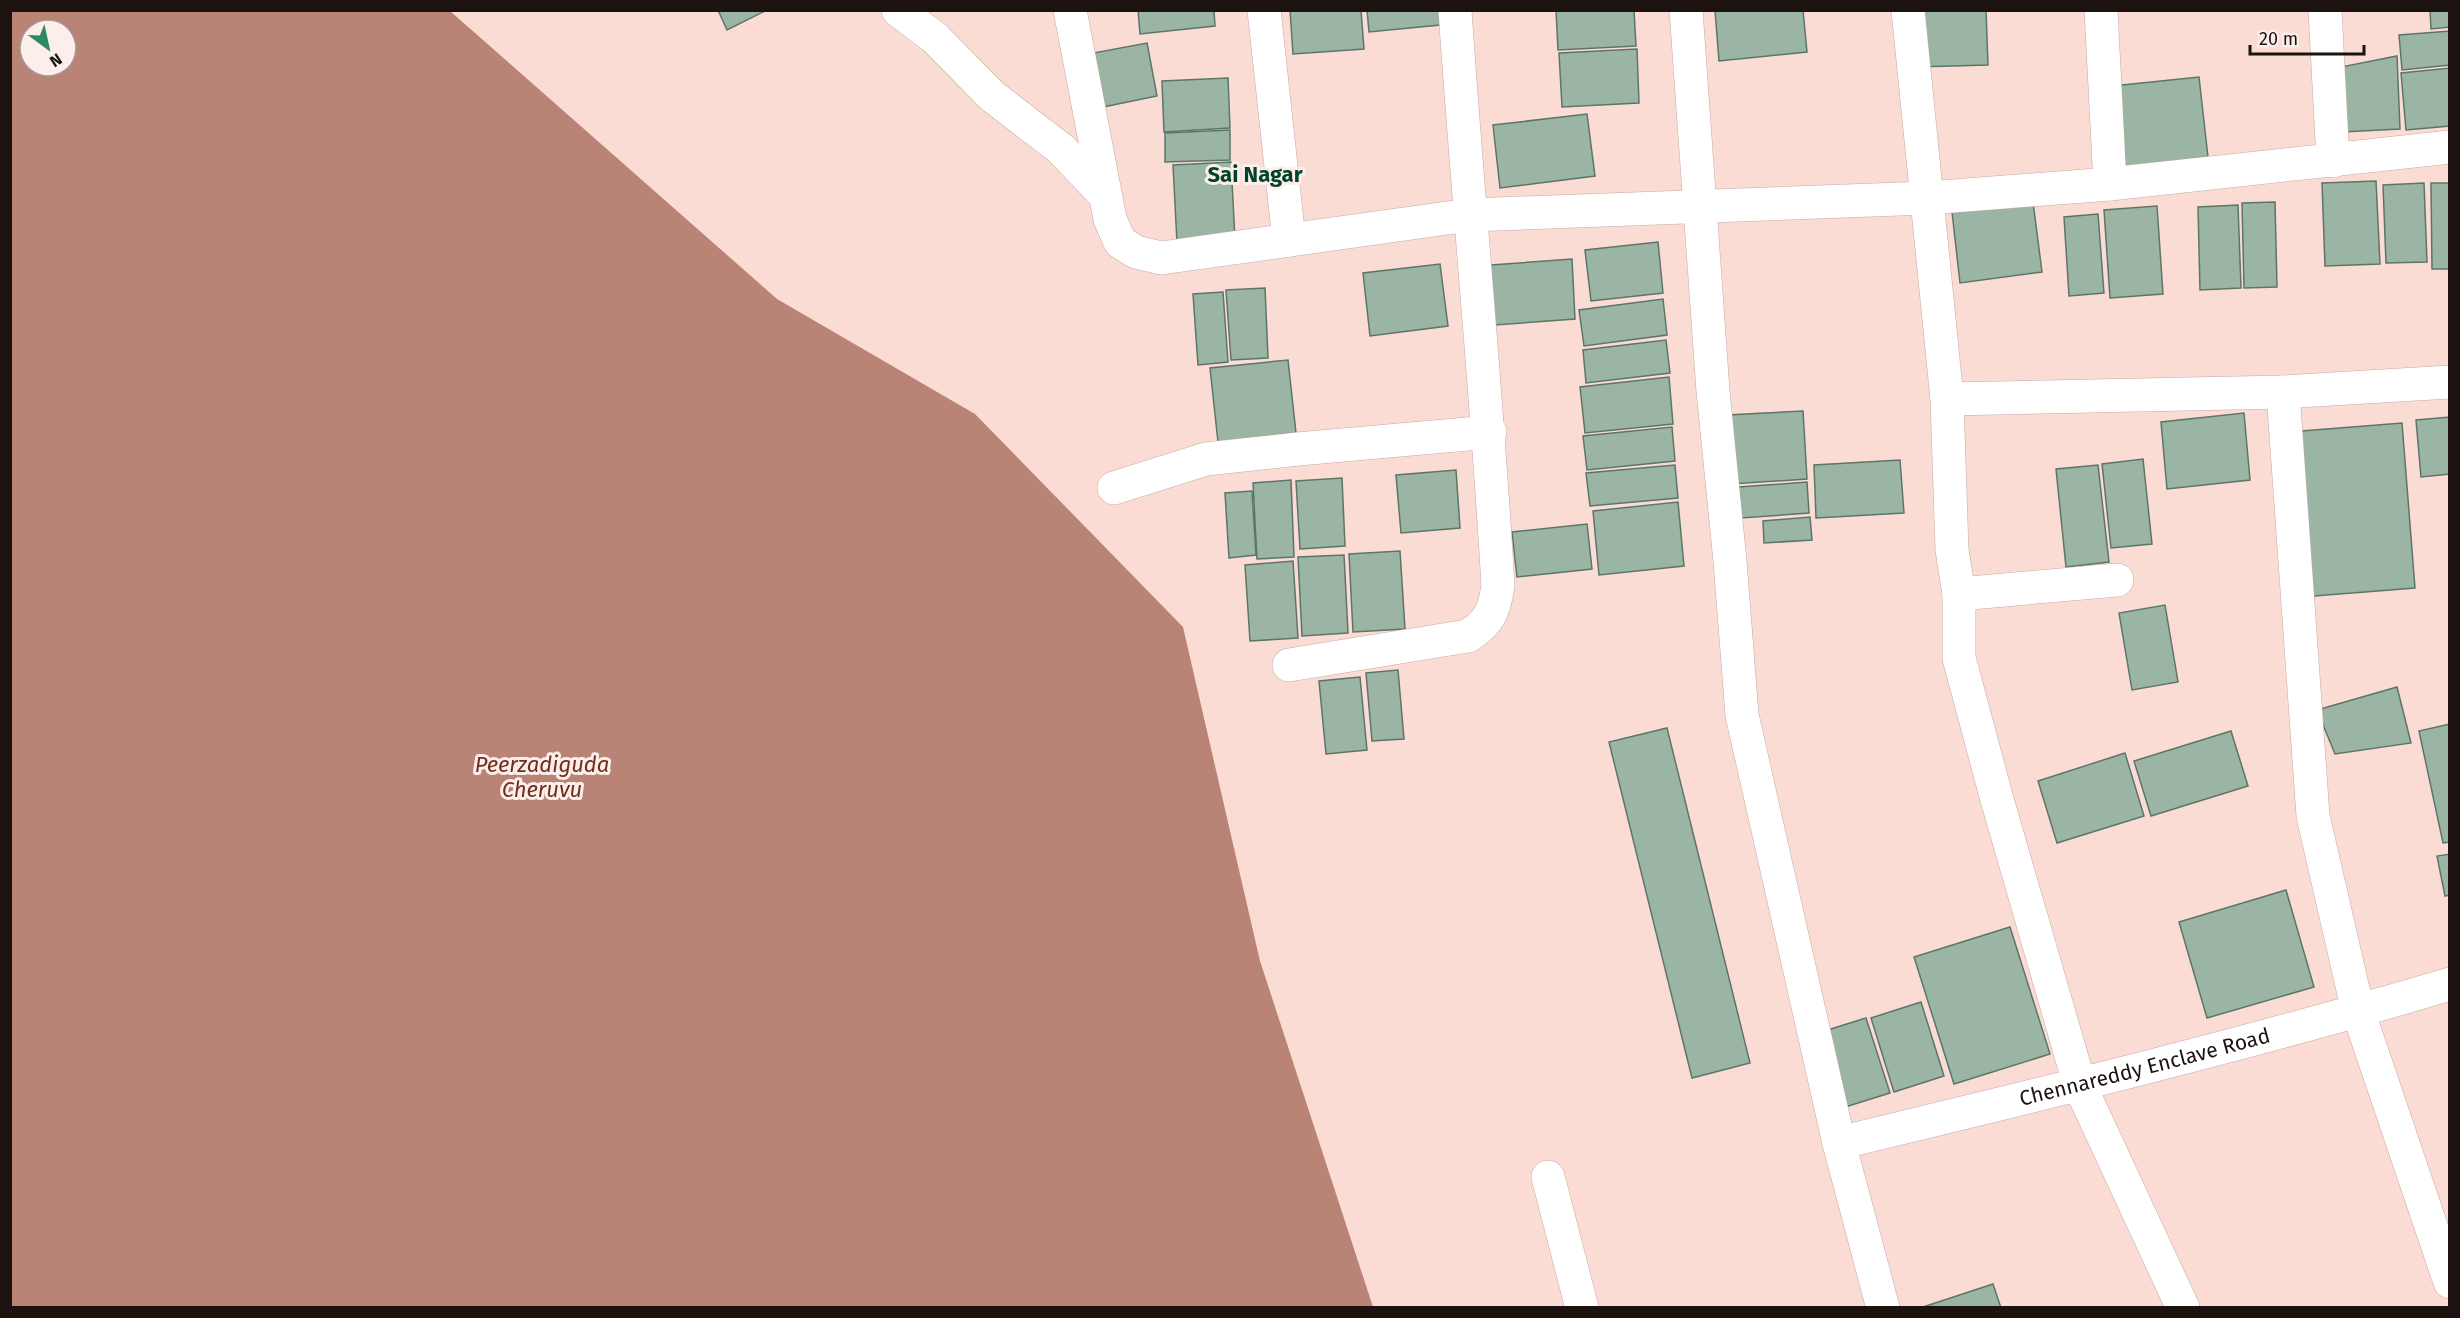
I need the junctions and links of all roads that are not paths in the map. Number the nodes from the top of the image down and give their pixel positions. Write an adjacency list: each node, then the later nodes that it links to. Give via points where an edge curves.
1 (898, 10): 12 (street, via 935,38 992,96 1061,149)
2 (1070, 10): 12 (street)
3 (1264, 10): 16 (street)
4 (1455, 10): 15 (street)
5 (1686, 10): 14 (street)
6 (1908, 10): 13 (street)
7 (2101, 10): 11 (street)
8 (2325, 10): 10 (street)
9 (2450, 147): 10 (street)
10 (2333, 161): 11 (street)
11 (2109, 184): 13 (street)
12 (1105, 195): 16 (street, via 1120,242 1136,252 1161,258)
13 (1927, 198): 14 (street); 19 (street)
14 (1699, 205): 15 (street); 28 (street, via 1742,715)
15 (1469, 215): 16 (street); 20 (street)
16 (1289, 240)
17 (2450, 382): 18 (street)
18 (2283, 392): 19 (street); 26 (street, via 2313,816)
19 (1947, 399): 23 (street, via 1952,550)
20 (1490, 432): 21 (street, via 1206,459); 24 (street, via 1498,586 1494,609 1482,627 1468,636)
21 (1114, 488)
22 (2117, 580): 23 (street)
23 (1959, 594): 27 (street, via 1959,658)
24 (1289, 665)
25 (2450, 984): 26 (street, Chennareddy Enclave Road)
26 (2358, 1011): 27 (street, Chennareddy Enclave Road); 30 (street)
27 (2080, 1086): 28 (street, Chennareddy Enclave Road); 33 (street)
28 (1839, 1143): 32 (street)
29 (1548, 1177): 31 (street)
30 (2450, 1282)
31 (1582, 1308)
32 (1883, 1308)
33 (2182, 1308)

